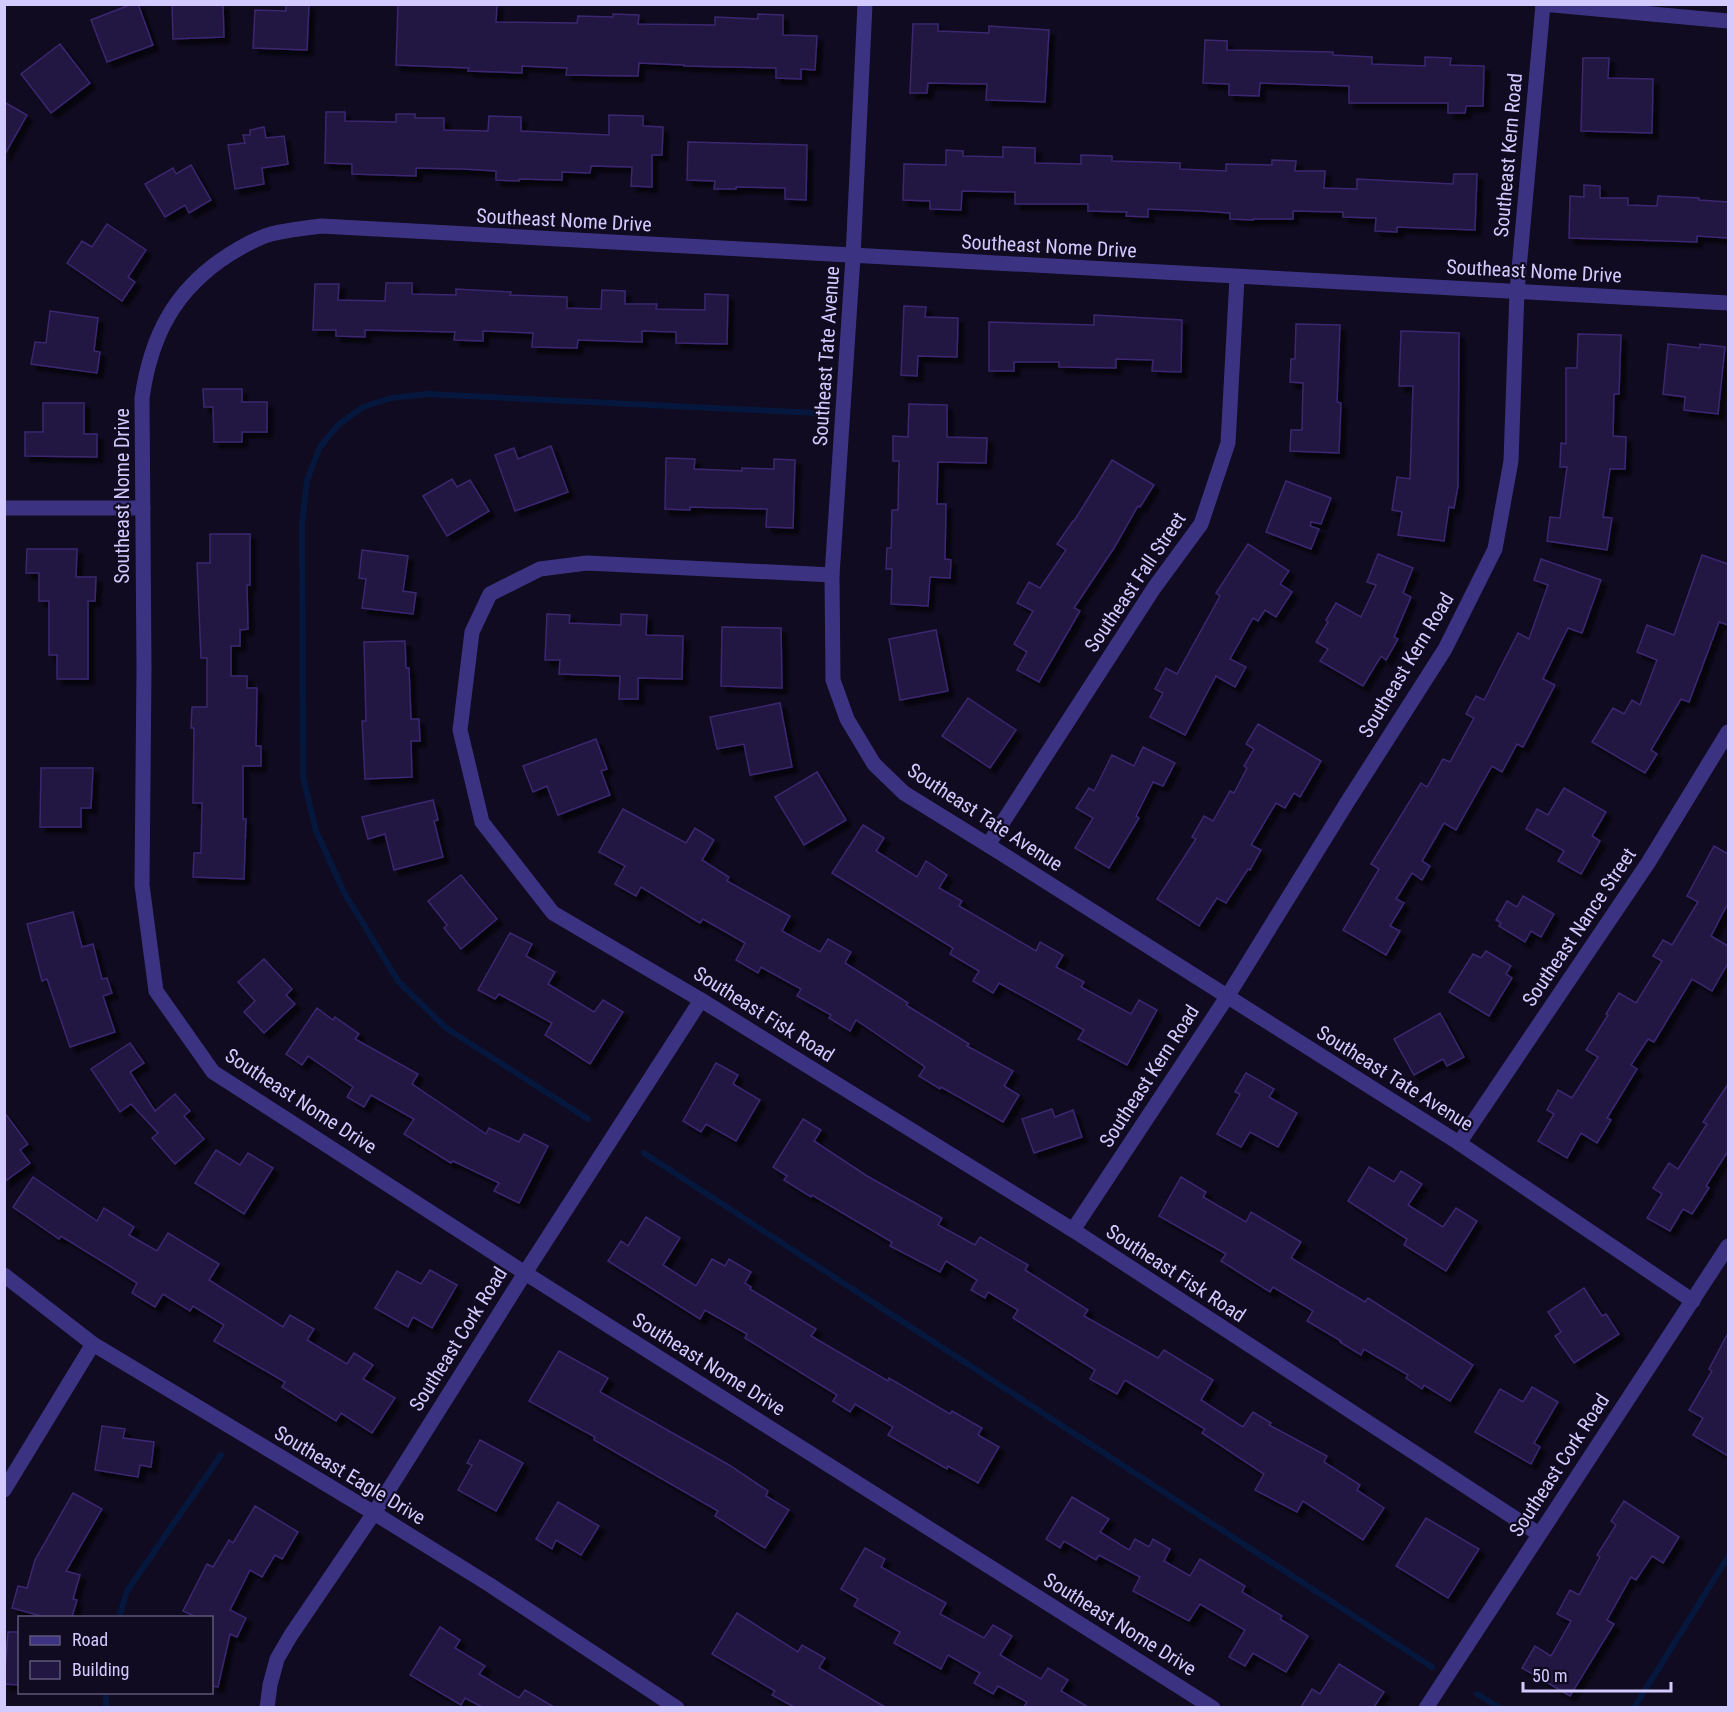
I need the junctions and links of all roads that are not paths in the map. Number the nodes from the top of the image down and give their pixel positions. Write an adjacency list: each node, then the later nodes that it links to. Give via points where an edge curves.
1 (866, 4): 4 (street, Southeast Tate Avenue)
2 (1542, 4): 3 (street); 6 (street, Southeast Kern Road)
3 (1728, 21)
4 (854, 257): 5 (street, Southeast Nome Drive); 9 (street, Southeast Nome Drive, via 321,226 270,235 217,262 194,281 167,316 154,345 142,398); 10 (street, Southeast Tate Avenue)
5 (1237, 278): 6 (street, Southeast Nome Drive); 12 (street, Southeast Fall Street, via 1228,443 1202,524 1154,588)
6 (1517, 291): 7 (street, Southeast Nome Drive); 13 (street, Southeast Kern Road, via 1511,461 1495,549 1445,649)
7 (1728, 303)
8 (4, 508): 9 (street)
9 (143, 508): 18 (street, Southeast Nome Drive, via 142,885 156,991 213,1072)
10 (832, 575): 12 (street, Southeast Tate Avenue, via 833,680 847,719 874,764 904,793); 14 (street, Southeast Fisk Road, via 587,563 540,569 490,594 472,632 460,730 482,822 553,913)
11 (1728, 732): 15 (street, Southeast Nance Street, via 1648,863)
12 (988, 845): 13 (street, Southeast Tate Avenue)
13 (1227, 997): 15 (street, Southeast Tate Avenue); 16 (street, Southeast Kern Road)
14 (701, 999): 16 (street, Southeast Fisk Road); 18 (street, Southeast Cork Road)
15 (1459, 1143): 20 (street, Southeast Tate Avenue)
16 (1073, 1230): 24 (street, Southeast Fisk Road)
17 (1728, 1246): 20 (street, Southeast Cork Road)
18 (525, 1273): 23 (street, Southeast Cork Road); 27 (street, Southeast Nome Drive)
19 (4, 1275): 21 (street, Southeast Eagle Drive)
20 (1693, 1301): 24 (street, Southeast Cork Road)
21 (93, 1344): 22 (street); 23 (street, Southeast Eagle Drive)
22 (4, 1490)
23 (374, 1513): 25 (street, Southeast Cork Road, via 277,1659); 26 (street, Southeast Eagle Drive)
24 (1539, 1534): 28 (street, Southeast Cork Road)
25 (267, 1707)
26 (677, 1707)
27 (1213, 1707)
28 (1426, 1707)

